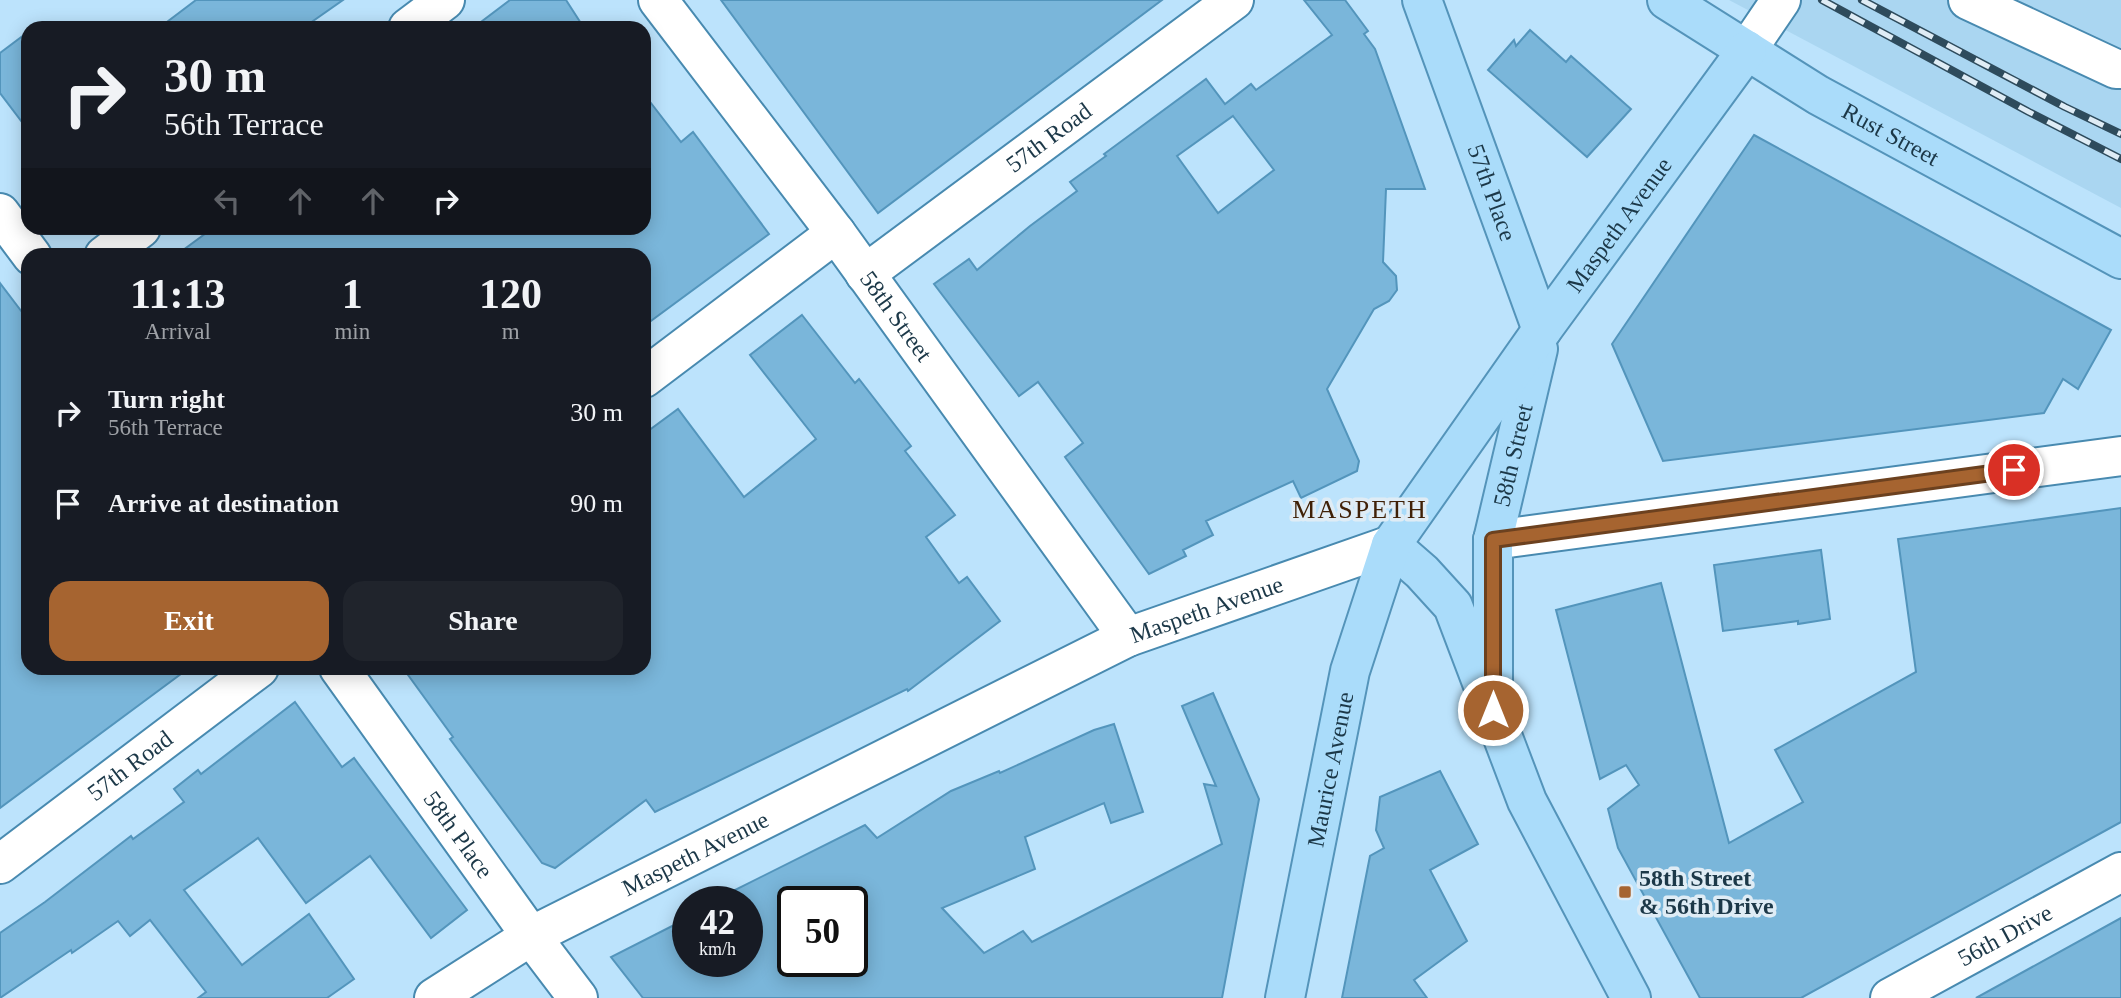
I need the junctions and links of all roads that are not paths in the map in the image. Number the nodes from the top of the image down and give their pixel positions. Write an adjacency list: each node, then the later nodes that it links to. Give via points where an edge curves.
1 (445, 0): 9 (street)
2 (658, 0): 14 (street, 58th Street)
3 (1234, 0): 19 (street, 57th Road)
4 (1405, 0): 11 (main road, 57th Place)
5 (1422, 0): 11 (main road, 57th Place)
6 (1667, 0): 10 (main road, Rust Street)
7 (1781, 0): 10 (street, Maspeth Avenue)
8 (1968, 0): 12 (street)
9 (417, 21)
10 (1747, 50): 18 (main road, Rust Street, via 1818,95); 20 (main road, Maspeth Avenue)
11 (1441, 54): 20 (main road, 57th Place)
12 (2121, 69)
13 (0, 213): 16 (street)
14 (836, 233): 19 (street, 58th Street); 21 (street)
15 (132, 235): 17 (street)
16 (26, 248)
17 (115, 248)
18 (2121, 259)
19 (865, 274): 25 (street, 58th Street)
20 (1542, 330): 23 (main road, 58th Street); 24 (main road, Maspeth Avenue)
21 (651, 373)
22 (2121, 456): 23 (street)
23 (1493, 540): 28 (main road, 58th Street)
24 (1391, 545): 25 (street, Maspeth Avenue); 28 (main road, 58th Street, via 1453,606); 34 (main road, Maurice Avenue, via 1350,671)
25 (1128, 637): 31 (street, Maspeth Avenue)
26 (250, 675): 29 (street, 57th Road)
27 (344, 675): 31 (street, 58th Place)
28 (1493, 710): 35 (main road, 58th Street, via 1527,801)
29 (0, 864)
30 (2121, 872): 36 (street, 56th Drive)
31 (531, 936): 32 (street, Maspeth Avenue); 33 (street, 58th Place)
32 (434, 998)
33 (578, 998)
34 (1285, 998)
35 (1631, 998)
36 (1890, 998)

